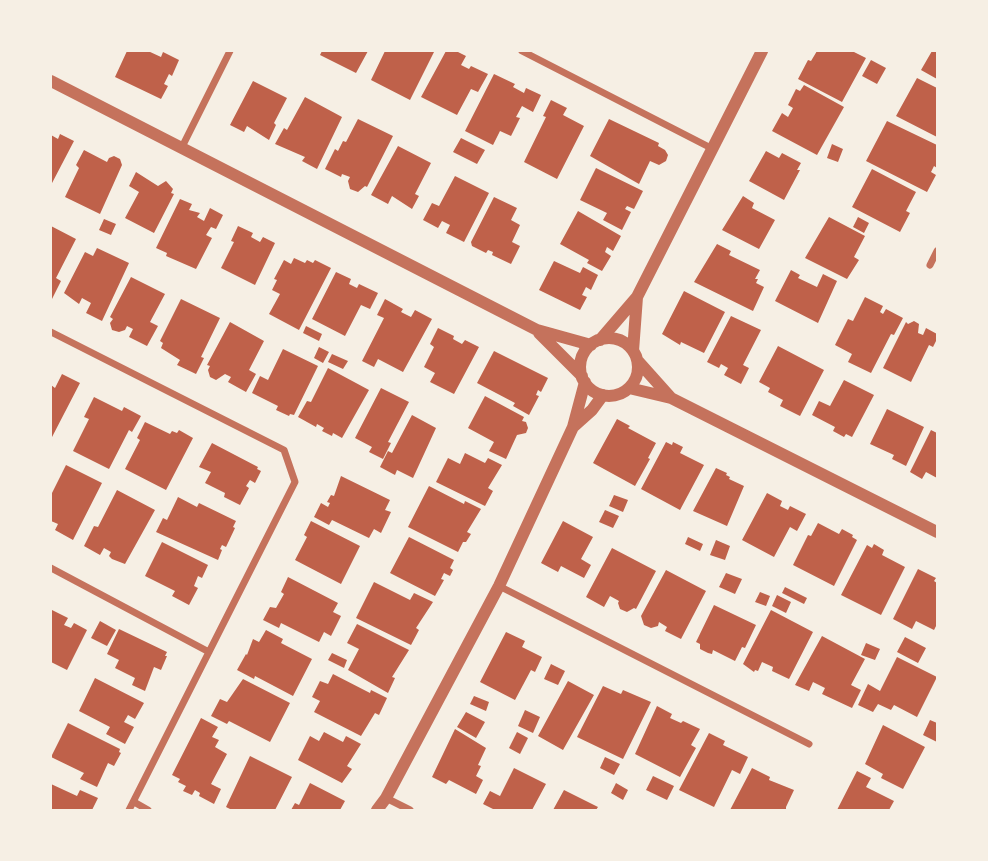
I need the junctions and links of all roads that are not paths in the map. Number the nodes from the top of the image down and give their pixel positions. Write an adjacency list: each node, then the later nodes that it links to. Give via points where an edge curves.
1 (230, 51): 5 (street)
2 (522, 51): 6 (street)
3 (762, 51): 6 (street)
4 (51, 81): 5 (street)
5 (182, 147): 10 (street)
6 (711, 148): 9 (street)
7 (937, 251): 8 (street)
8 (930, 265)
9 (637, 297): 12 (street); 13 (street)
10 (537, 330): 12 (street); 14 (street)
11 (51, 332): 22 (street, via 284,450 295,482)
12 (595, 343): 13 (street, via 618,340); 14 (street, via 582,359)
13 (635, 355): 15 (street, via 637,375); 17 (street)
14 (583, 379): 16 (street); 18 (street)
15 (629, 388): 16 (street); 17 (street)
16 (603, 395): 18 (street)
17 (671, 398): 19 (street)
18 (573, 427): 21 (street)
19 (937, 532)
20 (51, 568): 22 (street)
21 (499, 586): 23 (street); 24 (street)
22 (209, 652): 25 (street)
23 (809, 744)
24 (386, 798): 28 (street); 29 (street)
25 (134, 802): 26 (street); 27 (street)
26 (129, 810)
27 (148, 810)
28 (377, 810)
29 (410, 810)

